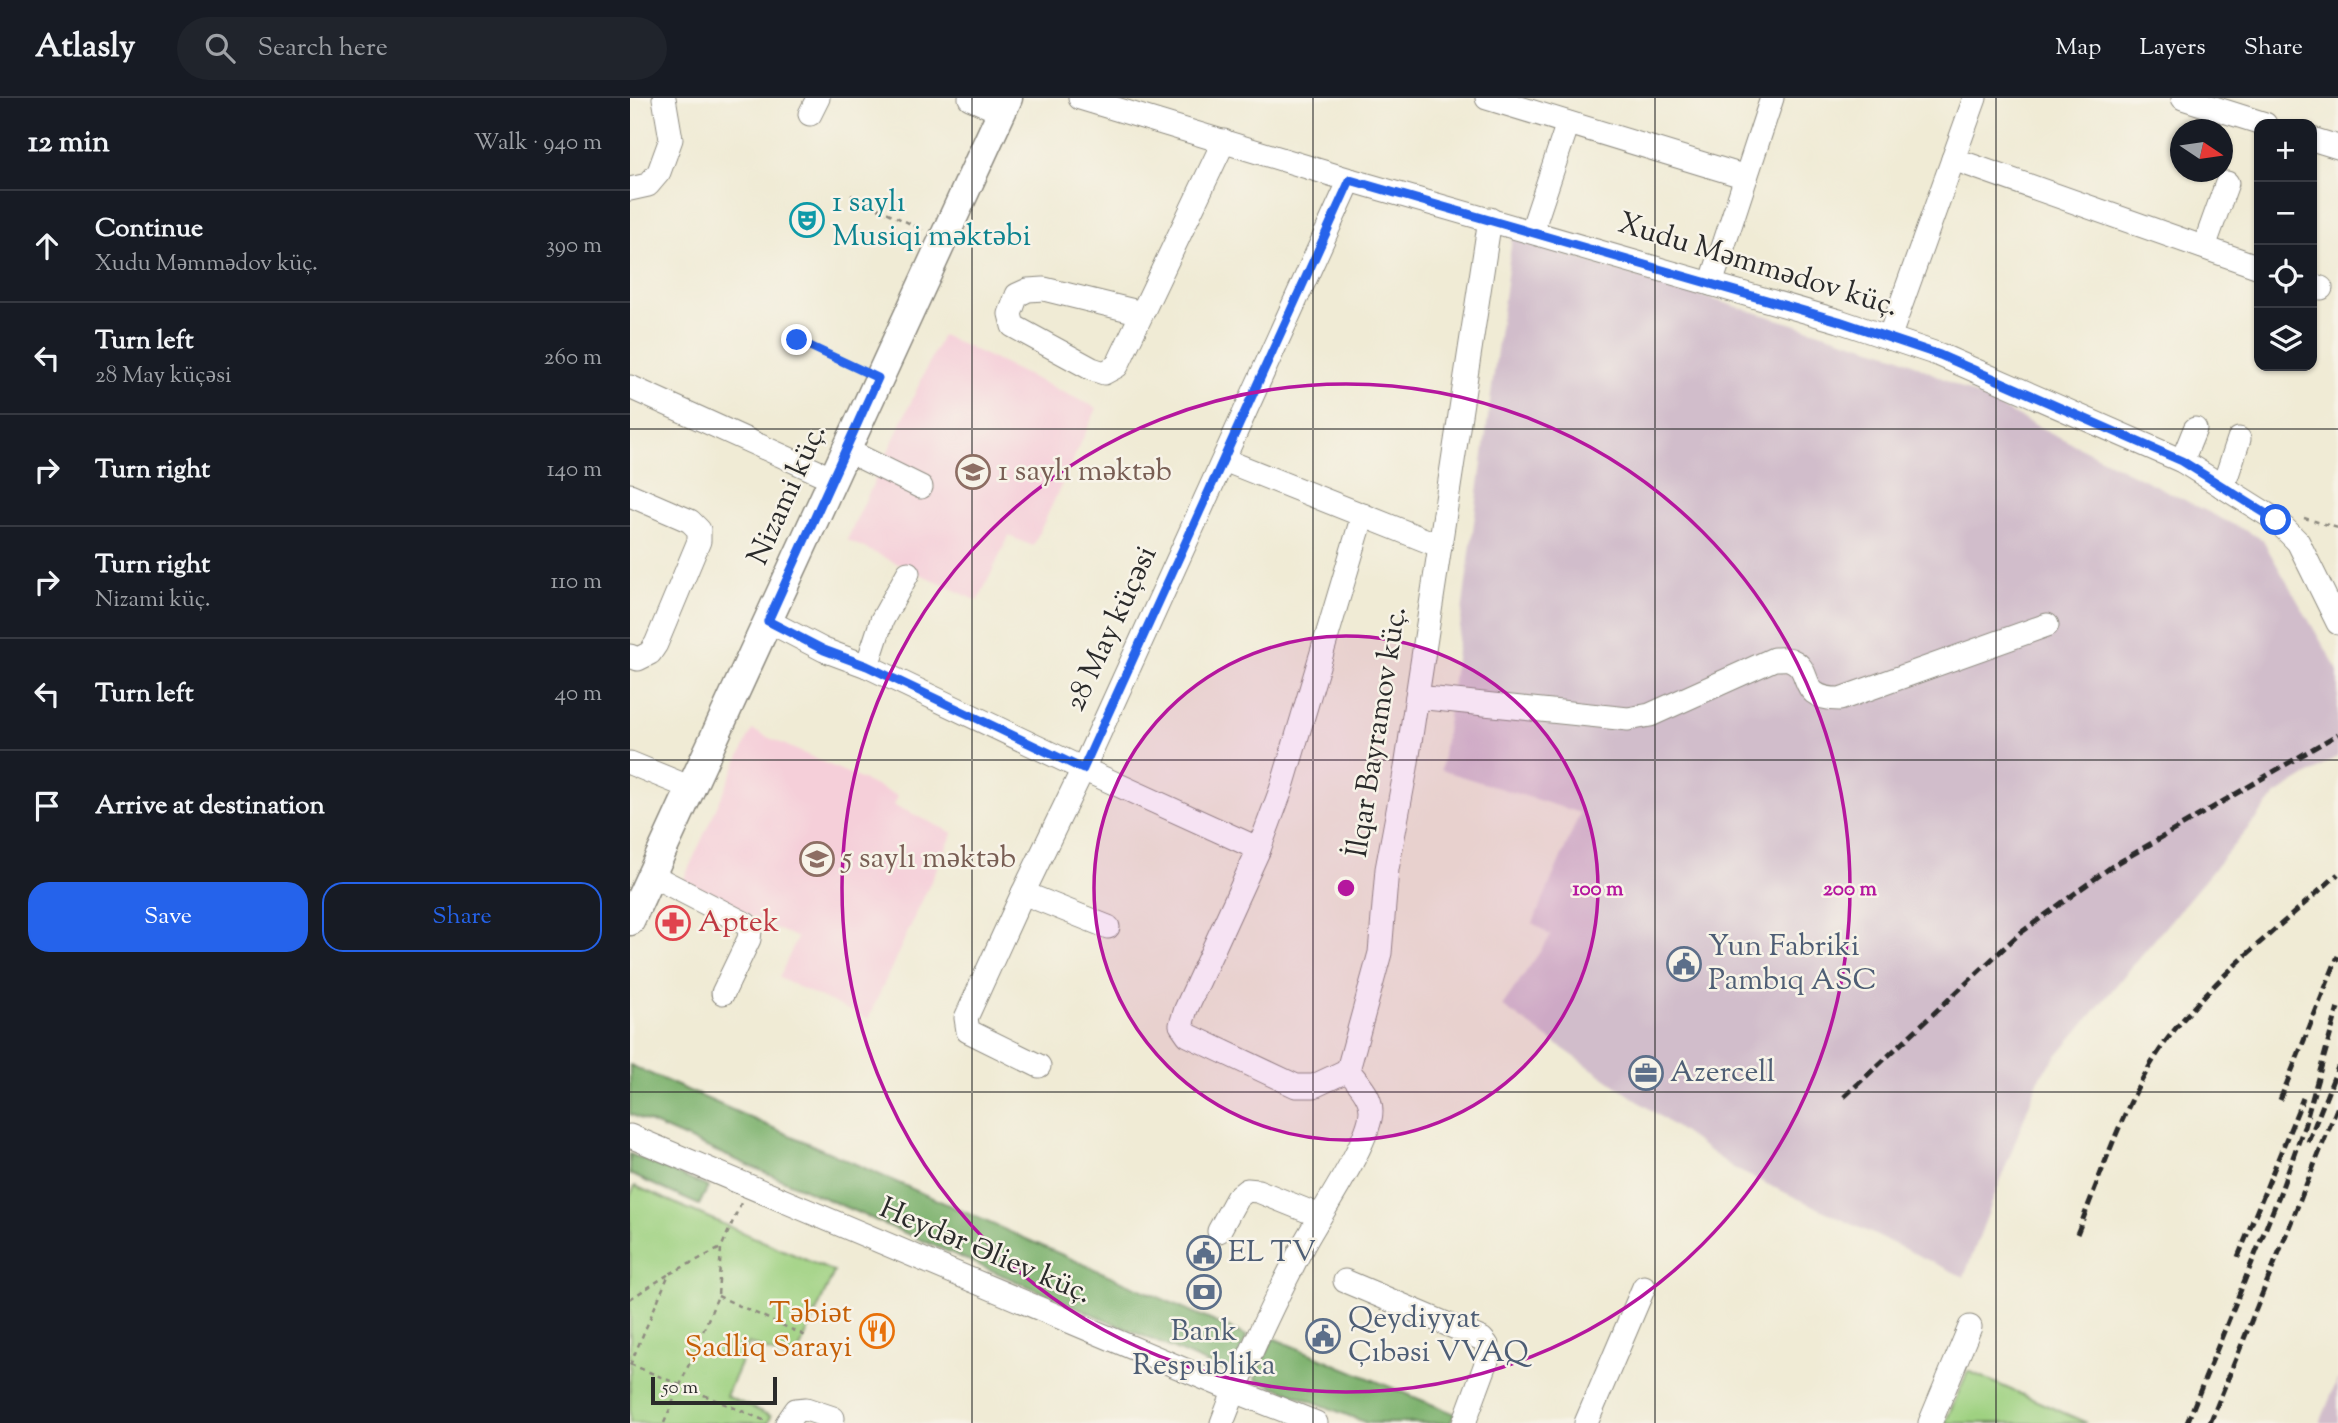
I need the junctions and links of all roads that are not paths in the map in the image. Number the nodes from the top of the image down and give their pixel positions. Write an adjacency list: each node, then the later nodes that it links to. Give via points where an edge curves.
1 (664, 98): 18 (street, via 671,139 659,172 648,185)
2 (970, 98): 8 (street)
3 (1080, 98): 11 (street, Xudu Məmmədov küç.)
4 (1487, 98): 10 (street)
5 (1772, 98): 15 (street)
6 (1975, 98): 14 (street)
7 (2183, 98): 9 (street)
8 (1004, 105): 29 (main road, Nizami küç.)
9 (2254, 121)
10 (1568, 123): 15 (street); 20 (street)
11 (1224, 141): 16 (street, Xudu Məmmədov küç.); 24 (street)
12 (2317, 141): 13 (street)
13 (2338, 148)
14 (1953, 159): 21 (street); 25 (street)
15 (1746, 177): 23 (street)
16 (1350, 180): 19 (street, Xudu Məmmədov küç.); 30 (street, 28 May küçəsi)
17 (2227, 183): 21 (street)
18 (630, 189)
19 (1490, 219): 20 (street, Xudu Məmmədov küç.); 37 (street, İlqar Bayramov küç.)
20 (1532, 231): 23 (street, Xudu Məmmədov küç.)
21 (2204, 247): 22 (street)
22 (2254, 265)
23 (1711, 284): 25 (street, Xudu Məmmədov küç.)
24 (1142, 313): 24 (street, via 1116,366 1104,373 1013,326 1010,314 1017,295 1044,289)
25 (1889, 338): 31 (street, Xudu Məmmədov küç., via 1940,355)
26 (630, 387): 32 (street)
27 (2195, 429): 31 (street)
28 (2239, 439): 34 (street)
29 (845, 449): 32 (main road, Nizami küç.); 33 (street)
30 (1224, 460): 36 (street); 46 (street, 28 May küçəsi)
31 (2182, 461): 34 (street, Xudu Məmmədov küç.)
32 (831, 478): 39 (main road, Nizami küç.)
33 (921, 487)
34 (2223, 487): 40 (street, Xudu Məmmədov küç., via 2276,520 2298,542)
35 (630, 495): 42 (street, via 690,521 699,530 699,541 656,644 638,659)
36 (1363, 515): 37 (street); 48 (street)
37 (1440, 546): 44 (street, İlqar Bayramov küç.)
38 (908, 573): 43 (street, via 882,620)
39 (768, 621): 43 (street); 47 (main road, Nizami küç.)
40 (2338, 623)
41 (2047, 625): 44 (street, via 1840,699 1825,699 1812,692 1791,660 1774,659 1650,715 1628,719)
42 (630, 656)
43 (867, 666): 46 (street)
44 (1417, 697): 55 (street, İlqar Bayramov küç., via 1387,869 1380,953)
45 (630, 763): 47 (street)
46 (1083, 769): 48 (street); 50 (street, 28 May küçəsi)
47 (691, 788): 49 (main road, Nizami küç.)
48 (1259, 849): 55 (street, via 1181,1025 1188,1035 1296,1086 1314,1086)
49 (651, 875): 51 (main road, Nizami küç.); 53 (street, via 750,931)
50 (1023, 893): 52 (street); 54 (street, 28 May küçəsi, via 966,1025 968,1031)
51 (630, 921)
52 (1108, 927)
53 (723, 993)
54 (1039, 1066)
55 (1348, 1070): 57 (street, via 1366,1093 1371,1110 1367,1131)
56 (630, 1136): 62 (street, Heydər Əliev küç.)
57 (1320, 1216): 58 (street, via 1247,1190 1237,1198); 62 (street)
58 (1219, 1231)
59 (1345, 1282): 67 (street, via 1482,1339 1487,1345 1486,1361)
60 (1644, 1287): 68 (street)
61 (1970, 1327): 69 (street)
62 (1234, 1391): 65 (street); 66 (street, Heydər Əliev küç.)
63 (833, 1419): 64 (street, via 806,1409 796,1410)
64 (787, 1423)
65 (1222, 1423)
66 (1316, 1423)
67 (1464, 1423)
68 (1586, 1423)
69 (1930, 1423)

